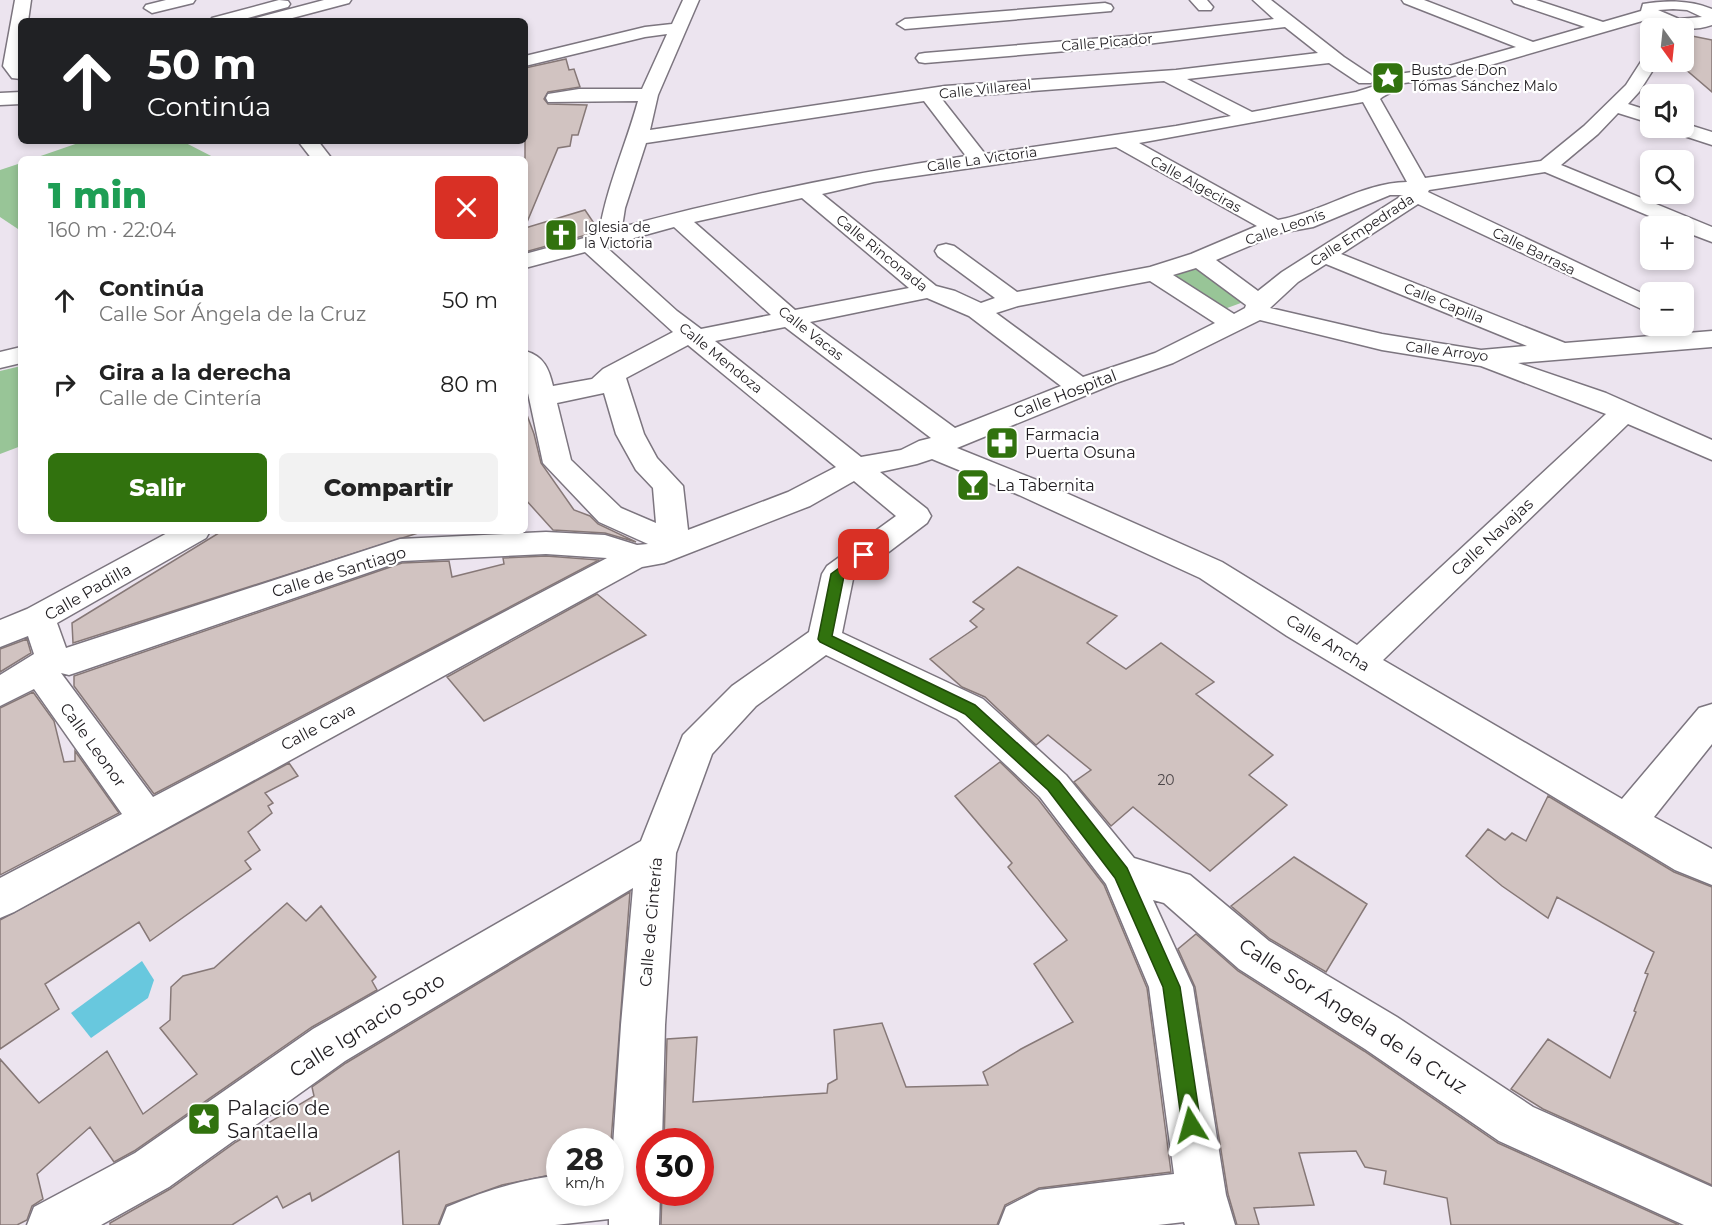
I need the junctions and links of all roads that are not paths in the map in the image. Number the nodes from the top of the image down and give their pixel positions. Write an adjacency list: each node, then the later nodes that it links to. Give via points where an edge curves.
1 (23, 0): 15 (street)
2 (187, 0): 12 (street)
3 (298, 0): 16 (street)
4 (343, 0): 17 (street)
5 (357, 0): 18 (street)
6 (691, 0): 25 (street)
7 (1261, 0): 21 (street)
8 (1410, 0): 28 (street)
9 (1520, 0): 24 (street)
10 (1672, 2): 14 (street, Calle La Victoria, via 1649,7); 20 (street, via 1706,12)
11 (895, 8): 23 (street)
12 (152, 10)
13 (1109, 12): 23 (street); 27 (street)
14 (1651, 13): 19 (street); 24 (street, Calle La Victoria)
15 (20, 18)
16 (229, 18)
17 (274, 18)
18 (288, 18)
19 (1660, 18)
20 (1710, 21): 22 (street)
21 (1288, 22): 27 (street, Calle Picador); 30 (street)
22 (1694, 23)
23 (905, 24): 29 (street)
24 (1603, 27): 28 (street, Calle La Victoria)
25 (678, 28): 31 (street, via 645,32); 39 (street)
26 (18, 30): 34 (street, via 12,66)
27 (1139, 40): 29 (street, Calle Picador); 32 (street)
28 (1532, 47): 36 (street, Calle La Victoria, via 1443,73)
29 (925, 58): 37 (street)
30 (1336, 59): 32 (street, Calle Villareal); 36 (street)
31 (528, 60)
32 (1164, 66): 37 (street, Calle Villareal); 44 (street)
33 (1643, 72): 42 (street)
34 (18, 73)
35 (18, 75): 38 (street)
36 (1381, 81): 44 (street, Calle La Victoria, via 1361,97); 53 (street, via 1370,98)
37 (937, 93): 46 (street, Calle Villareal); 51 (street)
38 (0, 94): 40 (street)
39 (649, 95): 41 (street); 46 (street)
40 (18, 97)
41 (555, 98)
42 (1615, 106): 43 (street); 52 (street)
43 (1640, 114)
44 (1250, 118): 47 (street, Calle La Victoria)
45 (1694, 133): 48 (street)
46 (638, 138): 58 (street)
47 (1118, 140): 51 (street, Calle La Victoria); 56 (street, Calle Algeciras)
48 (1712, 140)
49 (310, 144): 50 (street)
50 (320, 156)
51 (979, 159): 54 (street, Calle La Victoria)
52 (1547, 166): 53 (street, Calle Empedrada); 57 (street)
53 (1418, 189): 56 (street, Calle Leonís, via 1387,189 1305,222); 60 (street, Calle Empedrada); 67 (street, Calle Barrasa)
54 (806, 191): 55 (street, Calle La Victoria); 65 (street, Calle Rinconada)
55 (678, 219): 58 (street, Calle La Victoria); 70 (street, Calle Vacas)
56 (1275, 227): 61 (street, Calle Leonís)
57 (1712, 235)
58 (599, 240): 62 (street, Calle La Victoria); 72 (street, Calle Mendoza, via 668,316)
59 (946, 251): 64 (street)
60 (1324, 255): 69 (street, Calle Empedrada, via 1290,277); 74 (street, Calle Capilla)
61 (1199, 259): 63 (street, Calle Leonís); 69 (street)
62 (528, 260)
63 (1154, 273): 66 (street, Calle Leonís); 69 (street)
64 (989, 283): 65 (street); 66 (street)
65 (937, 294): 68 (street, Calle Rinconada); 70 (street)
66 (1013, 300): 68 (street, Calle Leonís)
67 (1640, 301)
68 (978, 311): 80 (street, Calle Rinconada)
69 (1250, 313): 76 (street, Calle Arroyo, via 1382,342); 80 (street, Calle Hospital, via 1164,358)
70 (789, 318): 72 (street); 83 (street, Calle Vacas)
71 (1694, 328): 73 (street)
72 (694, 335): 79 (street); 85 (street, Calle Mendoza)
73 (1712, 337): 74 (street, Calle Arroyo)
74 (1564, 352): 76 (street, Calle Arroyo)
75 (18, 356): 77 (street)
76 (1481, 358): 82 (street)
77 (0, 360)
78 (528, 362): 81 (street, via 536,369)
79 (612, 375): 81 (street, via 600,386); 88 (street, via 630,434 646,463 668,486)
80 (1080, 388): 83 (street, Calle Hospital)
81 (542, 399): 88 (street, via 557,463 610,515)
82 (1624, 412): 84 (street); 93 (street, Calle Navajas)
83 (940, 443): 85 (street, Calle Hospital, via 906,458); 93 (street, Calle Ancha, via 1029,489 1210,570)
84 (1712, 452)
85 (858, 467): 88 (street, Calle Hospital, via 799,499); 92 (street, via 916,516 838,574)
86 (536, 533): 89 (street, Calle de Santiago); 94 (street, Calle de Santiago, via 400,550 69,662)
87 (190, 534): 90 (street, Calle Padilla)
88 (674, 547): 89 (street, Calle Hospital)
89 (636, 556): 97 (street, Calle Cava)
90 (39, 618): 91 (street); 94 (street, Calle Padilla)
91 (0, 634)
92 (825, 639): 99 (street, Calle de Cintería, via 744,696 696,746); 101 (street, via 970,710 1053,786)
93 (1359, 663): 98 (street, Calle Ancha)
94 (45, 664): 95 (street); 97 (street, Calle Leonor)
95 (0, 692)
96 (1712, 718): 98 (street)
97 (147, 819): 102 (street, Calle Cava)
98 (1627, 821): 100 (street, Calle Ancha, via 1689,858)
99 (656, 853): 103 (street, Calle de Cintería); 106 (street, Calle Ignacio Soto, via 329,1045)
100 (1712, 867)
101 (1121, 873): 104 (street, via 1172,987); 105 (street, Calle Sor Ángela de la Cruz, via 1176,888 1254,955 1381,1033 1516,1124)
102 (0, 898)
103 (634, 1208): 107 (street, via 529,1205)
104 (1206, 1210): 108 (street, via 1040,1215)
105 (1712, 1212)
106 (77, 1219)
107 (465, 1225)
108 (1024, 1225)

